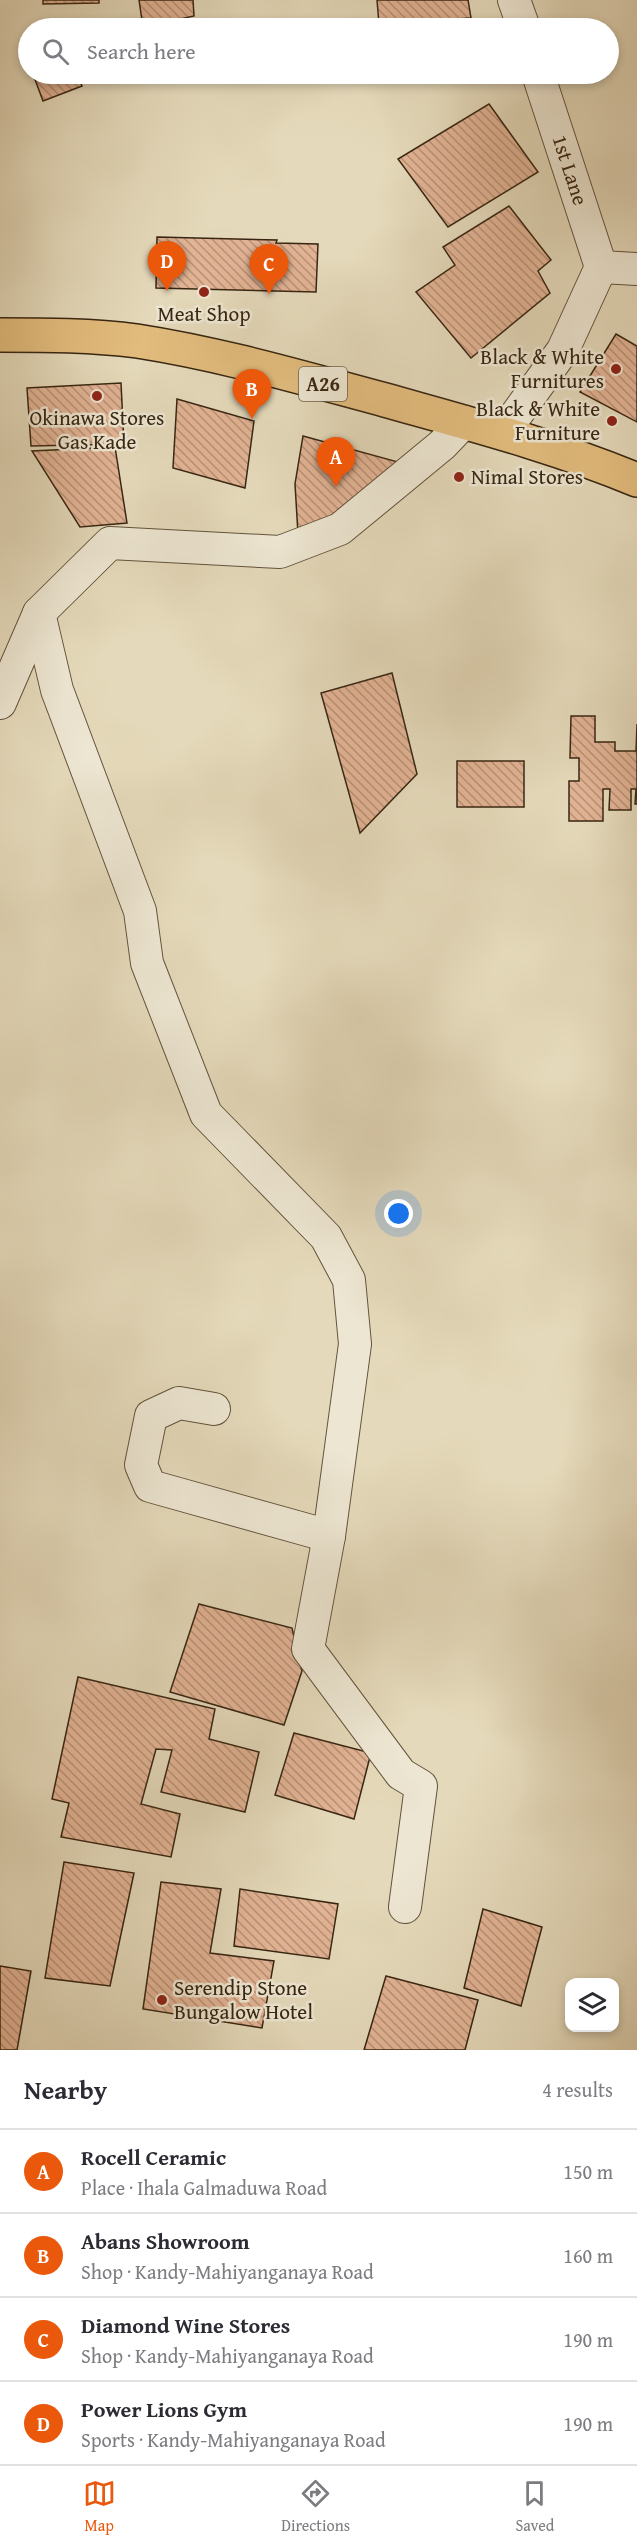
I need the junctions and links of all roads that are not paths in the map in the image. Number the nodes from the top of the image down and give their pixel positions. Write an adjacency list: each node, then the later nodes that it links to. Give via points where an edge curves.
1 (514, 0): 2 (street)
2 (520, 18)
3 (541, 84): 4 (street, 1st Lane)
4 (602, 267): 5 (street); 8 (street, via 563,350)
5 (637, 269)
6 (0, 335): 7 (highway, A26, via 135,341 203,353)
7 (464, 422): 8 (highway, A26); 10 (street, via 442,445 340,529 280,552 110,543)
8 (503, 433): 9 (highway, A26)
9 (637, 480)
10 (39, 613): 11 (street); 13 (street, via 57,690 140,911 147,963 206,1114 326,1237 350,1280 355,1344)
11 (0, 703)
12 (214, 1409): 13 (street, via 179,1403 150,1416 141,1465 150,1486)
13 (329, 1536): 14 (street, via 308,1649 401,1774 421,1786)
14 (405, 1906)

